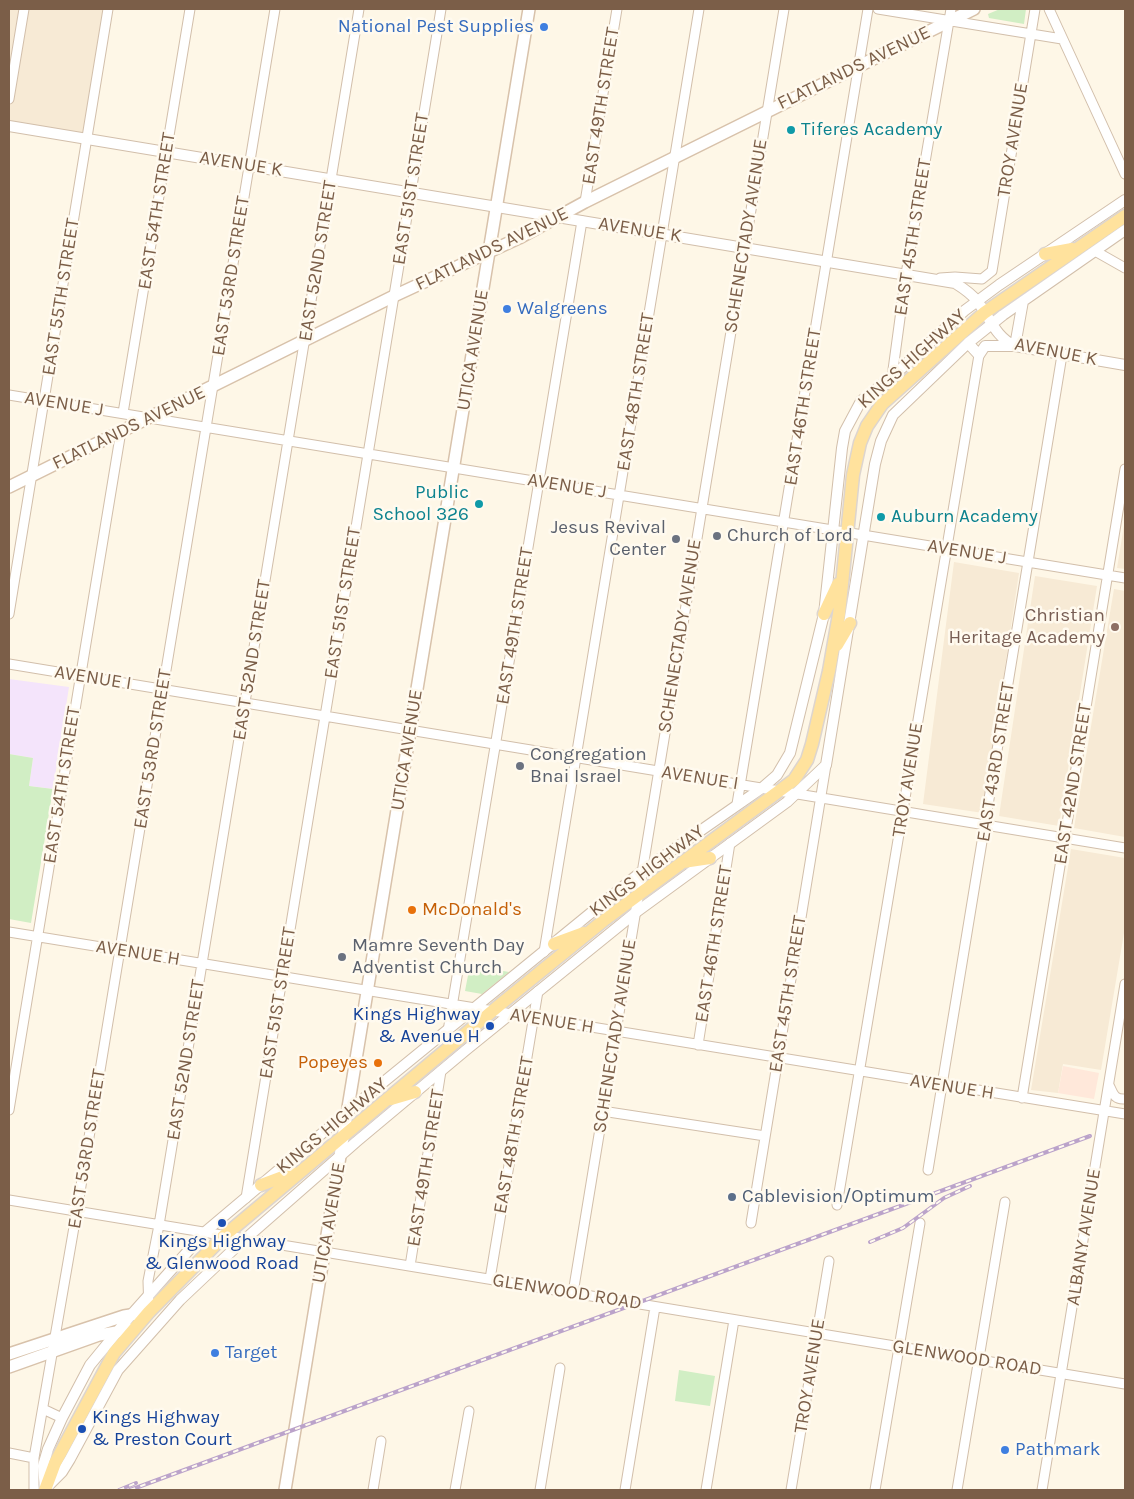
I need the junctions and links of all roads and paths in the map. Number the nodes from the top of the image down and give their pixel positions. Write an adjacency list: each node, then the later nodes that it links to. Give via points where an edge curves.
1 (24, 9): 21 (street)
2 (108, 9): 24 (street, EAST 55TH STREET)
3 (190, 9): 25 (street, EAST 54TH STREET)
4 (275, 9): 27 (street, EAST 53RD STREET)
5 (359, 9): 29 (street, EAST 52ND STREET)
6 (441, 9): 30 (street, EAST 51ST STREET)
7 (529, 9): 33 (main road, UTICA AVENUE)
8 (617, 9): 32 (street, EAST 49TH STREET)
9 (699, 9): 26 (street, EAST 48TH STREET)
10 (784, 9): 22 (street, SCHENECTADY AVENUE)
11 (868, 9): 20 (street, EAST 46TH STREET)
12 (878, 9): 17 (street)
13 (951, 9): 17 (street, EAST 45TH STREET)
14 (974, 9): 17 (main road, FLATLANDS AVENUE)
15 (1035, 9): 18 (street, TROY AVENUE)
16 (1049, 9): 19 (street)
17 (949, 21): 18 (street); 20 (main road, FLATLANDS AVENUE); 48 (street, EAST 45TH STREET)
18 (1031, 34): 19 (street); 49 (street, TROY AVENUE, via 992,270 982,279)
19 (1062, 39): 28 (street)
20 (859, 66): 22 (main road, FLATLANDS AVENUE); 46 (street, EAST 46TH STREET)
21 (9, 99)
22 (766, 112): 26 (main road, FLATLANDS AVENUE); 41 (street, SCHENECTADY AVENUE)
23 (9, 126): 24 (street, AVENUE K)
24 (87, 139): 25 (street, AVENUE K); 63 (street, EAST 55TH STREET)
25 (166, 152): 27 (street, AVENUE K); 64 (street, EAST 54TH STREET)
26 (674, 158): 32 (main road, FLATLANDS AVENUE); 40 (street, EAST 48TH STREET)
27 (249, 166): 29 (street, AVENUE K); 61 (street, EAST 53RD STREET)
28 (1125, 174)
29 (331, 179): 30 (street, AVENUE K); 54 (street, EAST 52ND STREET)
30 (411, 192): 33 (street, AVENUE K); 50 (street, EAST 51ST STREET)
31 (1125, 200): 45 (street, KINGS HIGHWAY)
32 (585, 202): 35 (main road, FLATLANDS AVENUE)
33 (497, 206): 35 (street, AVENUE K); 43 (main road, UTICA AVENUE)
34 (1125, 216): 38 (main road, KINGS HIGHWAY)
35 (560, 217): 36 (street, AVENUE K); 43 (main road, FLATLANDS AVENUE)
36 (582, 221): 40 (street, AVENUE K); 73 (street, EAST 49TH STREET)
37 (1125, 222): 38 (main road)
38 (1110, 227): 42 (main road, KINGS HIGHWAY)
39 (1125, 230): 44 (street, KINGS HIGHWAY)
40 (662, 234): 41 (street, AVENUE K); 75 (street, EAST 48TH STREET)
41 (744, 247): 46 (street, AVENUE K); 76 (street, SCHENECTADY AVENUE)
42 (1077, 248): 45 (main road); 53 (main road, KINGS HIGHWAY)
43 (489, 250): 50 (main road, FLATLANDS AVENUE); 70 (main road, UTICA AVENUE)
44 (1095, 251): 47 (street); 52 (street, KINGS HIGHWAY)
45 (1045, 254): 51 (street, KINGS HIGHWAY)
46 (827, 261): 48 (street, AVENUE K); 77 (street, EAST 46TH STREET)
47 (1125, 268)
48 (906, 274): 49 (street, AVENUE K); 60 (street, EAST 45TH STREET)
49 (934, 279): 51 (street, AVENUE K, via 955,283)
50 (394, 296): 54 (main road, FLATLANDS AVENUE); 69 (street, EAST 51ST STREET)
51 (977, 301): 53 (street, AVENUE K); 60 (street, KINGS HIGHWAY)
52 (1023, 301): 53 (street, KINGS HIGHWAY); 56 (street)
53 (988, 318): 55 (street, KINGS HIGHWAY); 56 (street, AVENUE K, via 1006,342); 79 (main road, KINGS HIGHWAY, via 892,395 874,415 856,459)
54 (305, 340): 61 (main road, FLATLANDS AVENUE); 68 (street, EAST 52ND STREET)
55 (968, 343): 57 (street); 80 (street, KINGS HIGHWAY, via 893,415 881,441)
56 (1015, 346): 57 (street, via 985,346); 58 (street, AVENUE K)
57 (979, 355): 81 (street, TROY AVENUE)
58 (1062, 355): 59 (street, AVENUE K); 82 (street, EAST 43RD STREET)
59 (1125, 365)
60 (892, 377): 78 (street, KINGS HIGHWAY, via 861,401 845,431)
61 (213, 386): 65 (main road, FLATLANDS AVENUE); 66 (street, EAST 53RD STREET)
62 (9, 395): 63 (street, AVENUE J)
63 (44, 400): 64 (street, AVENUE J); 72 (street, EAST 55TH STREET)
64 (124, 413): 65 (street, AVENUE J)
65 (150, 417): 66 (street, AVENUE J); 67 (main road, FLATLANDS AVENUE)
66 (206, 427): 68 (street, AVENUE J); 92 (street, EAST 53RD STREET)
67 (120, 431): 72 (main road, FLATLANDS AVENUE); 91 (street, EAST 54TH STREET)
68 (288, 440): 69 (street, AVENUE J); 93 (street, EAST 52ND STREET)
69 (368, 453): 70 (street, AVENUE J); 94 (street, EAST 51ST STREET)
70 (454, 468): 73 (street, AVENUE J); 95 (main road, UTICA AVENUE)
71 (1125, 469): 84 (street, EAST 42ND STREET)
72 (32, 476): 74 (main road, FLATLANDS AVENUE); 86 (street, EAST 55TH STREET)
73 (539, 482): 75 (street, AVENUE J); 96 (street, EAST 49TH STREET)
74 (9, 487)
75 (619, 495): 76 (street, AVENUE J); 97 (street, EAST 48TH STREET)
76 (701, 508): 77 (street, AVENUE J); 99 (street, SCHENECTADY AVENUE)
77 (784, 522): 78 (street, AVENUE J); 100 (street, EAST 46TH STREET)
78 (834, 530): 79 (street, AVENUE J); 87 (street, KINGS HIGHWAY)
79 (847, 533): 80 (street, AVENUE J); 83 (main road, KINGS HIGHWAY)
80 (864, 535): 81 (street, AVENUE J); 88 (street, KINGS HIGHWAY)
81 (946, 549): 82 (street, AVENUE J); 106 (street, TROY AVENUE)
82 (1028, 562): 84 (street, AVENUE J); 107 (street, EAST 43RD STREET)
83 (842, 575): 87 (main road); 89 (main road, KINGS HIGHWAY)
84 (1108, 575): 85 (street, AVENUE J); 108 (street, EAST 42ND STREET)
85 (1125, 578)
86 (9, 614)
87 (824, 614): 101 (street, KINGS HIGHWAY, via 790,753 777,775)
88 (850, 622): 89 (main road); 98 (street, KINGS HIGHWAY)
89 (832, 653): 102 (main road, KINGS HIGHWAY, via 807,760 794,780)
90 (9, 664): 91 (street, AVENUE I)
91 (80, 676): 92 (street, AVENUE I); 118 (street, EAST 54TH STREET)
92 (163, 689): 93 (street, AVENUE I); 120 (street, EAST 53RD STREET)
93 (245, 703): 94 (street, AVENUE I); 121 (street, EAST 52ND STREET)
94 (325, 716): 95 (street, AVENUE I); 122 (street, EAST 51ST STREET)
95 (410, 730): 96 (street, AVENUE I); 124 (main road, UTICA AVENUE)
96 (496, 744): 97 (street, AVENUE I); 126 (street, EAST 49TH STREET)
97 (576, 757): 99 (street, AVENUE I); 119 (street, EAST 48TH STREET)
98 (826, 765): 103 (street, KINGS HIGHWAY); 104 (street, EAST 45TH STREET)
99 (658, 771): 100 (street, AVENUE I); 113 (street, SCHENECTADY AVENUE)
100 (740, 784): 101 (street, AVENUE I); 105 (street, EAST 46TH STREET)
101 (762, 788): 102 (street, AVENUE I); 105 (street, KINGS HIGHWAY)
102 (780, 791): 103 (street, AVENUE I); 112 (main road, KINGS HIGHWAY)
103 (797, 794): 104 (street, AVENUE I); 109 (street, KINGS HIGHWAY)
104 (821, 798): 106 (street, AVENUE I); 134 (street, EAST 45TH STREET)
105 (736, 804): 113 (street, KINGS HIGHWAY)
106 (902, 811): 107 (street, AVENUE I); 136 (street, TROY AVENUE)
107 (985, 825): 108 (street, AVENUE I); 138 (street, EAST 43RD STREET)
108 (1064, 838): 110 (street, AVENUE I); 140 (street, EAST 42ND STREET)
109 (730, 843): 111 (street, KINGS HIGHWAY); 133 (street, EAST 46TH STREET)
110 (1125, 848)
111 (710, 858): 112 (main road); 115 (street, KINGS HIGHWAY)
112 (681, 862): 114 (main road, KINGS HIGHWAY)
113 (641, 872): 114 (street, SCHENECTADY AVENUE); 119 (street, KINGS HIGHWAY)
114 (638, 895): 115 (street, SCHENECTADY AVENUE); 116 (main road, KINGS HIGHWAY)
115 (635, 913): 125 (street, KINGS HIGHWAY); 132 (street, SCHENECTADY AVENUE)
116 (593, 929): 119 (main road); 128 (main road, KINGS HIGHWAY)
117 (9, 932): 118 (street, AVENUE H)
118 (37, 937): 120 (street, AVENUE H); 143 (street, EAST 54TH STREET)
119 (549, 948): 127 (street, KINGS HIGHWAY)
120 (120, 950): 121 (street, AVENUE H); 158 (street, EAST 53RD STREET)
121 (202, 964): 122 (street, AVENUE H); 161 (street, EAST 52ND STREET)
122 (282, 977): 124 (street, AVENUE H); 154 (street, EAST 51ST STREET)
123 (1125, 984): 137 (street, ALBANY AVENUE)
124 (367, 991): 126 (street, AVENUE H); 146 (main road, UTICA AVENUE)
125 (538, 991): 129 (street, KINGS HIGHWAY); 130 (street, EAST 48TH STREET)
126 (452, 1005): 127 (street, AVENUE H); 131 (street, EAST 49TH STREET)
127 (476, 1009): 128 (street, AVENUE H); 131 (street, KINGS HIGHWAY)
128 (493, 1011): 129 (street, AVENUE H); 142 (main road, KINGS HIGHWAY)
129 (510, 1014): 130 (street, AVENUE H); 135 (street, KINGS HIGHWAY)
130 (533, 1018): 132 (street, AVENUE H); 168 (street, EAST 48TH STREET)
131 (448, 1031): 146 (street, KINGS HIGHWAY)
132 (615, 1031): 133 (street, AVENUE H); 144 (street, SCHENECTADY AVENUE)
133 (698, 1045): 134 (street, AVENUE H)
134 (777, 1058): 136 (street, AVENUE H); 149 (street, EAST 45TH STREET)
135 (441, 1070): 139 (street, KINGS HIGHWAY); 167 (street, EAST 49TH STREET)
136 (860, 1072): 138 (street, AVENUE H); 157 (street, TROY AVENUE)
137 (1109, 1084): 141 (street, via 1114,1096); 145 (street, ALBANY AVENUE)
138 (942, 1085): 140 (street, AVENUE H); 152 (street, EAST 43RD STREET)
139 (415, 1092): 142 (main road); 150 (street, KINGS HIGHWAY)
140 (1022, 1098): 145 (street, AVENUE H)
141 (1125, 1099)
142 (386, 1100): 148 (main road, KINGS HIGHWAY)
143 (9, 1110)
144 (602, 1111): 149 (street); 169 (street, SCHENECTADY AVENUE)
145 (1104, 1111): 147 (street, AVENUE H); 185 (street, ALBANY AVENUE)
146 (348, 1112): 148 (main road, UTICA AVENUE); 153 (street, KINGS HIGHWAY)
147 (1125, 1114)
148 (344, 1134): 150 (main road, UTICA AVENUE); 151 (main road, KINGS HIGHWAY)
149 (765, 1136): 159 (street, EAST 45TH STREET)
150 (341, 1156): 164 (street, KINGS HIGHWAY); 165 (main road, UTICA AVENUE)
151 (302, 1170): 153 (main road); 163 (main road, KINGS HIGHWAY)
152 (928, 1170)
153 (261, 1185): 154 (street, KINGS HIGHWAY)
154 (246, 1198): 162 (street, KINGS HIGHWAY)
155 (9, 1200): 158 (street, GLENWOOD ROAD)
156 (1005, 1202): 182 (street)
157 (838, 1205)
158 (77, 1211): 161 (street, GLENWOOD ROAD); 178 (street, EAST 53RD STREET)
159 (751, 1222)
160 (920, 1223): 179 (street)
161 (159, 1225): 162 (street, GLENWOOD ROAD); 170 (street, EAST 52ND STREET)
162 (205, 1232): 163 (street, GLENWOOD ROAD); 170 (street, KINGS HIGHWAY)
163 (224, 1236): 164 (street, GLENWOOD ROAD); 172 (main road, KINGS HIGHWAY)
164 (244, 1239): 165 (street, GLENWOOD ROAD); 193 (street, KINGS HIGHWAY, via 180,1300 118,1370 62,1472)
165 (324, 1252): 167 (street, GLENWOOD ROAD); 194 (main road, UTICA AVENUE)
166 (829, 1261): 177 (street, TROY AVENUE)
167 (410, 1266): 168 (street, GLENWOOD ROAD)
168 (490, 1280): 169 (street, GLENWOOD ROAD)
169 (573, 1293): 171 (street, GLENWOOD ROAD)
170 (148, 1296): 172 (street, EAST 52ND STREET); 173 (street, KINGS HIGHWAY)
171 (655, 1307): 174 (street, GLENWOOD ROAD); 198 (street)
172 (149, 1312): 173 (main road); 175 (main road, KINGS HIGHWAY)
173 (131, 1315): 176 (street, KINGS HIGHWAY); 178 (main road)
174 (734, 1320): 177 (street, GLENWOOD ROAD); 199 (street)
175 (134, 1329): 176 (main road); 193 (main road, KINGS HIGHWAY, via 106,1364)
176 (117, 1330): 180 (main road); 189 (street, KINGS HIGHWAY, via 90,1365)
177 (817, 1333): 179 (street, GLENWOOD ROAD); 200 (street, TROY AVENUE)
178 (55, 1338): 180 (street, EAST 53RD STREET); 181 (main road)
179 (899, 1347): 182 (street, GLENWOOD ROAD); 201 (street)
180 (53, 1352): 183 (main road); 187 (street, EAST 53RD STREET)
181 (9, 1354)
182 (978, 1360): 185 (street, GLENWOOD ROAD); 202 (street)
183 (9, 1366)
184 (560, 1368): 197 (street)
185 (1061, 1374): 186 (street, GLENWOOD ROAD); 203 (street, ALBANY AVENUE)
186 (1125, 1384)
187 (43, 1409): 189 (street); 192 (street, EAST 53RD STREET)
188 (469, 1410): 196 (street)
189 (62, 1418): 193 (street, KINGS HIGHWAY, via 43,1466)
190 (381, 1442): 195 (street)
191 (9, 1453): 192 (street)
192 (34, 1458): 193 (street, EAST 53RD STREET)
193 (41, 1490)
194 (285, 1490)
195 (373, 1490)
196 (455, 1490)
197 (540, 1490)
198 (625, 1490)
199 (706, 1490)
200 (791, 1490)
201 (876, 1490)
202 (957, 1490)
203 (1042, 1490)

